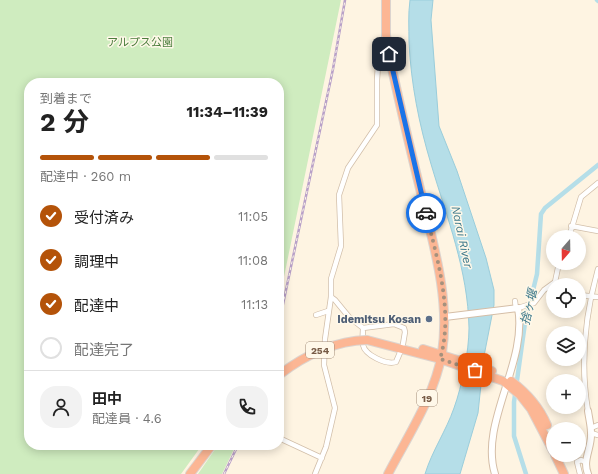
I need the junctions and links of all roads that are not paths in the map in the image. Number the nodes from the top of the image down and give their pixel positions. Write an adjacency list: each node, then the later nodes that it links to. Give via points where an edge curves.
1 (386, 0): 2 (highway, 19)
2 (386, 35): 11 (street, via 379,51 378,122 348,168 340,189 341,246 331,279); 17 (highway, 19, via 435,254)
3 (598, 183): 4 (street, via 581,197)
4 (571, 226): 5 (street); 6 (street)
5 (570, 230)
6 (598, 231)
7 (598, 269): 10 (street)
8 (546, 289): 14 (street, via 534,303)
9 (586, 296): 10 (street)
10 (590, 296): 12 (street); 24 (street, via 585,326 584,376)
11 (331, 297): 15 (street); 18 (street, via 352,320)
12 (598, 297)
13 (515, 301): 14 (street)
14 (516, 309): 17 (street); 22 (street, via 518,333)
15 (328, 311): 16 (street); 32 (street, via 324,365 334,408)
16 (316, 315)
17 (445, 317): 20 (highway, 19)
18 (364, 328): 19 (street, via 400,325 406,332); 19 (street, via 362,344 366,352 387,363 396,362)
19 (403, 346): 20 (highway, 254); 21 (highway, 254, bridge, via 372,339 344,342 321,349)
20 (444, 358): 22 (highway); 40 (highway, 19, via 425,403)
21 (284, 371)
22 (508, 382): 23 (highway); 41 (street, via 493,437 492,461)
23 (520, 392): 26 (highway, via 537,407); 29 (highway)
24 (588, 411): 27 (street)
25 (598, 425): 27 (street)
26 (546, 426)
27 (591, 430): 28 (street); 33 (street)
28 (598, 435)
29 (546, 436)
30 (284, 440): 32 (street)
31 (208, 450): 38 (highway)
32 (322, 458): 39 (street)
33 (586, 458)
34 (558, 462): 42 (highway)
35 (563, 462): 43 (highway)
36 (577, 462): 44 (street)
37 (585, 462): 45 (street)
38 (190, 474)
39 (315, 474)
40 (388, 474)
41 (495, 474)
42 (564, 474)
43 (569, 474)
44 (580, 474)
45 (588, 474)

